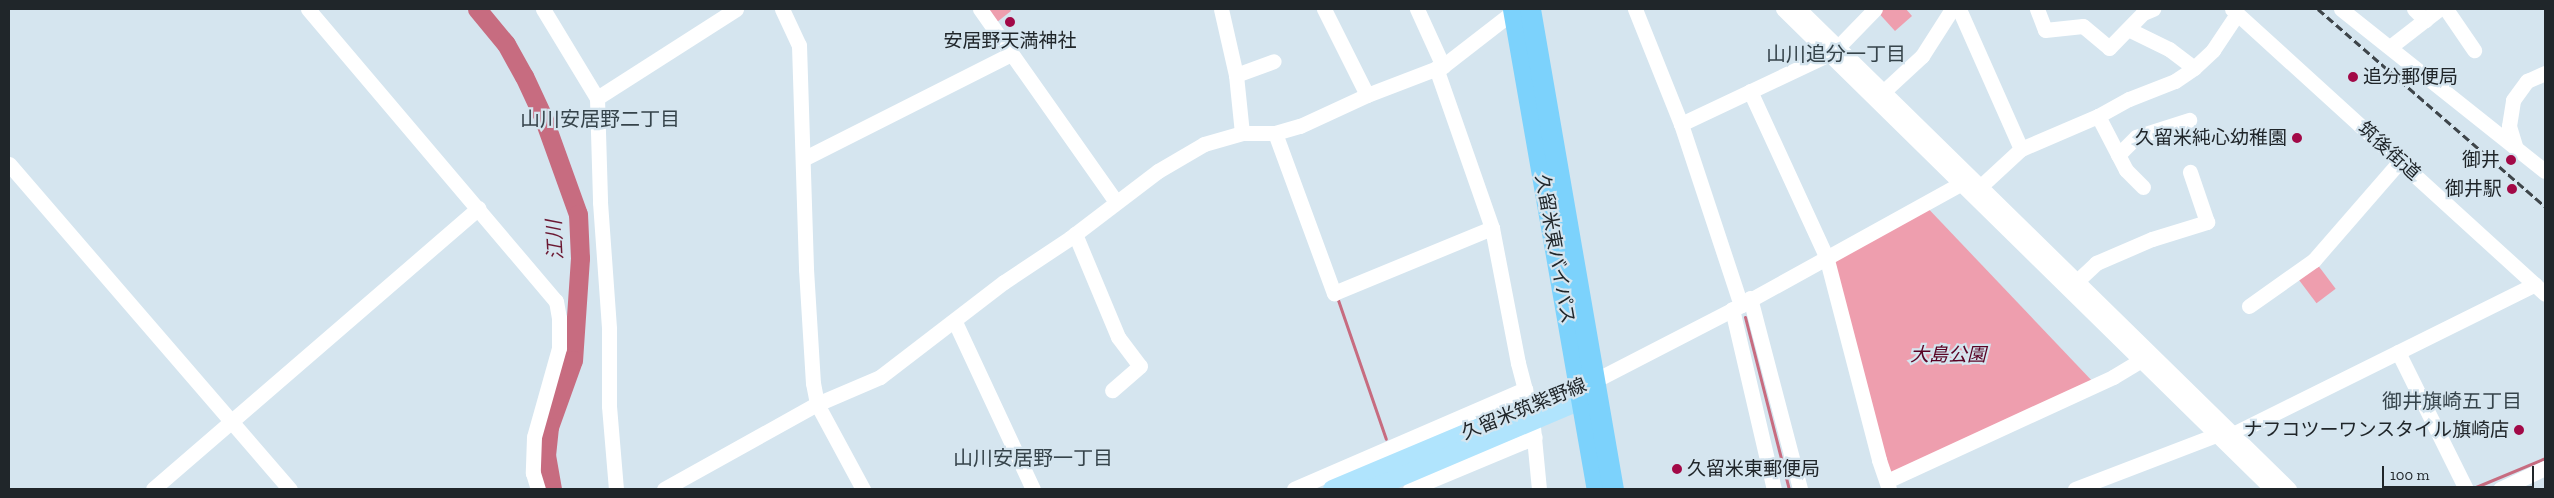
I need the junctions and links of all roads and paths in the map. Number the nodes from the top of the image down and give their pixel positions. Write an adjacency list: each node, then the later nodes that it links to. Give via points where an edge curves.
1 (308, 9): 55 (street)
2 (543, 9): 37 (street)
3 (736, 9): 37 (street)
4 (782, 9): 46 (street, via 799,45)
5 (980, 9): 28 (street)
6 (1221, 9): 33 (street)
7 (1324, 9): 36 (street)
8 (1417, 9): 30 (street)
9 (1519, 9): 30 (street); 66 (highway, 久留米東バイパス)
10 (1635, 9): 40 (street)
11 (1783, 9): 27 (street)
12 (1799, 9): 27 (street)
13 (1875, 9): 27 (street)
14 (1952, 9): 35 (street, via 1922,56)
15 (1959, 9): 43 (street)
16 (2037, 9): 24 (street, via 2045,30 2083,26 2109,48)
17 (2153, 9): 24 (street, via 2143,13)
18 (2341, 9): 25 (street)
19 (2414, 9): 23 (street)
20 (2439, 9): 23 (street)
21 (2446, 9): 26 (street)
22 (2234, 11): 31 (street, via 2213,50); 47 (street, 筑後街道)
23 (2425, 20): 25 (street)
24 (2128, 28): 31 (street, via 2169,49)
25 (2390, 47): 44 (street)
26 (2474, 50)
27 (1834, 51): 34 (street); 35 (street); 51 (street)
28 (1011, 54): 46 (street); 54 (street)
29 (1274, 60): 33 (street)
30 (1440, 67): 36 (street); 56 (street)
31 (2194, 68): 38 (street, via 2175,81 2129,99)
32 (2545, 73): 44 (street, via 2527,81 2513,100 2509,126)
33 (1236, 75): 41 (street)
34 (1750, 91): 40 (street); 58 (street)
35 (1883, 92): 52 (street)
36 (1367, 95): 42 (street, via 1300,126)
37 (597, 98): 79 (street, via 609,329 609,406)
38 (2098, 116): 43 (street); 45 (street)
39 (2188, 120): 45 (street, via 2136,137)
40 (1681, 124): 61 (street)
41 (1242, 133): 42 (street); 54 (street, via 1204,144)
42 (1275, 133): 56 (street, via 1334,294)
43 (2021, 149): 52 (street)
44 (2516, 149): 49 (street)
45 (2118, 155): 53 (street, via 2126,170)
46 (803, 159): 68 (street, via 807,279)
47 (2400, 161): 60 (street, 筑後街道); 62 (street, via 2314,260)
48 (9, 164): 70 (street)
49 (2545, 171)
50 (2190, 172): 59 (street, via 2207,222 2152,239 2096,263)
51 (1960, 184): 52 (street); 58 (street); 65 (street)
52 (1982, 186): 59 (street)
53 (2143, 187)
54 (1116, 202): 57 (street)
55 (478, 208): 70 (street); 78 (street, via 556,301 559,348 534,437 533,473)
56 (1492, 228): 69 (street)
57 (1075, 234): 63 (street, via 1004,282); 67 (street, via 1118,337 1140,366)
58 (1826, 256): 61 (street); 74 (street)
59 (2077, 281): 71 (street)
60 (2540, 289): 64 (street)
61 (1741, 304): 66 (street); 90 (street); 91 (street)
62 (2249, 306)
63 (955, 322): 68 (street, via 880,377); 82 (street)
64 (2398, 352): 71 (street); 93 (street)
65 (2141, 360): 72 (street); 74 (street, via 2113,377)
66 (1585, 388): 69 (main road, 久留米筑紫野線); 88 (highway, 久留米東バイパス); 89 (highway, 久留米東バイパス)
67 (1112, 390)
68 (817, 404): 80 (street); 81 (street)
69 (1530, 413): 83 (street); 84 (main road, 久留米筑紫野線); 85 (main road, 久留米筑紫野線); 86 (street); 87 (street)
70 (231, 421): 76 (street); 77 (street)
71 (2233, 434): 72 (street); 75 (street)
72 (2216, 435): 75 (street); 92 (street)
73 (2545, 468): 94 (street)
74 (1888, 485)
75 (2279, 488)
76 (153, 489)
77 (290, 489)
78 (538, 489)
79 (616, 489)
80 (664, 489)
81 (863, 489)
82 (1033, 489)
83 (1294, 489)
84 (1332, 489)
85 (1370, 489)
86 (1410, 489)
87 (1539, 489)
88 (1598, 489)
89 (1613, 489)
90 (1774, 489)
91 (1800, 489)
92 (2076, 489)
93 (2466, 489)
94 (2500, 489)

